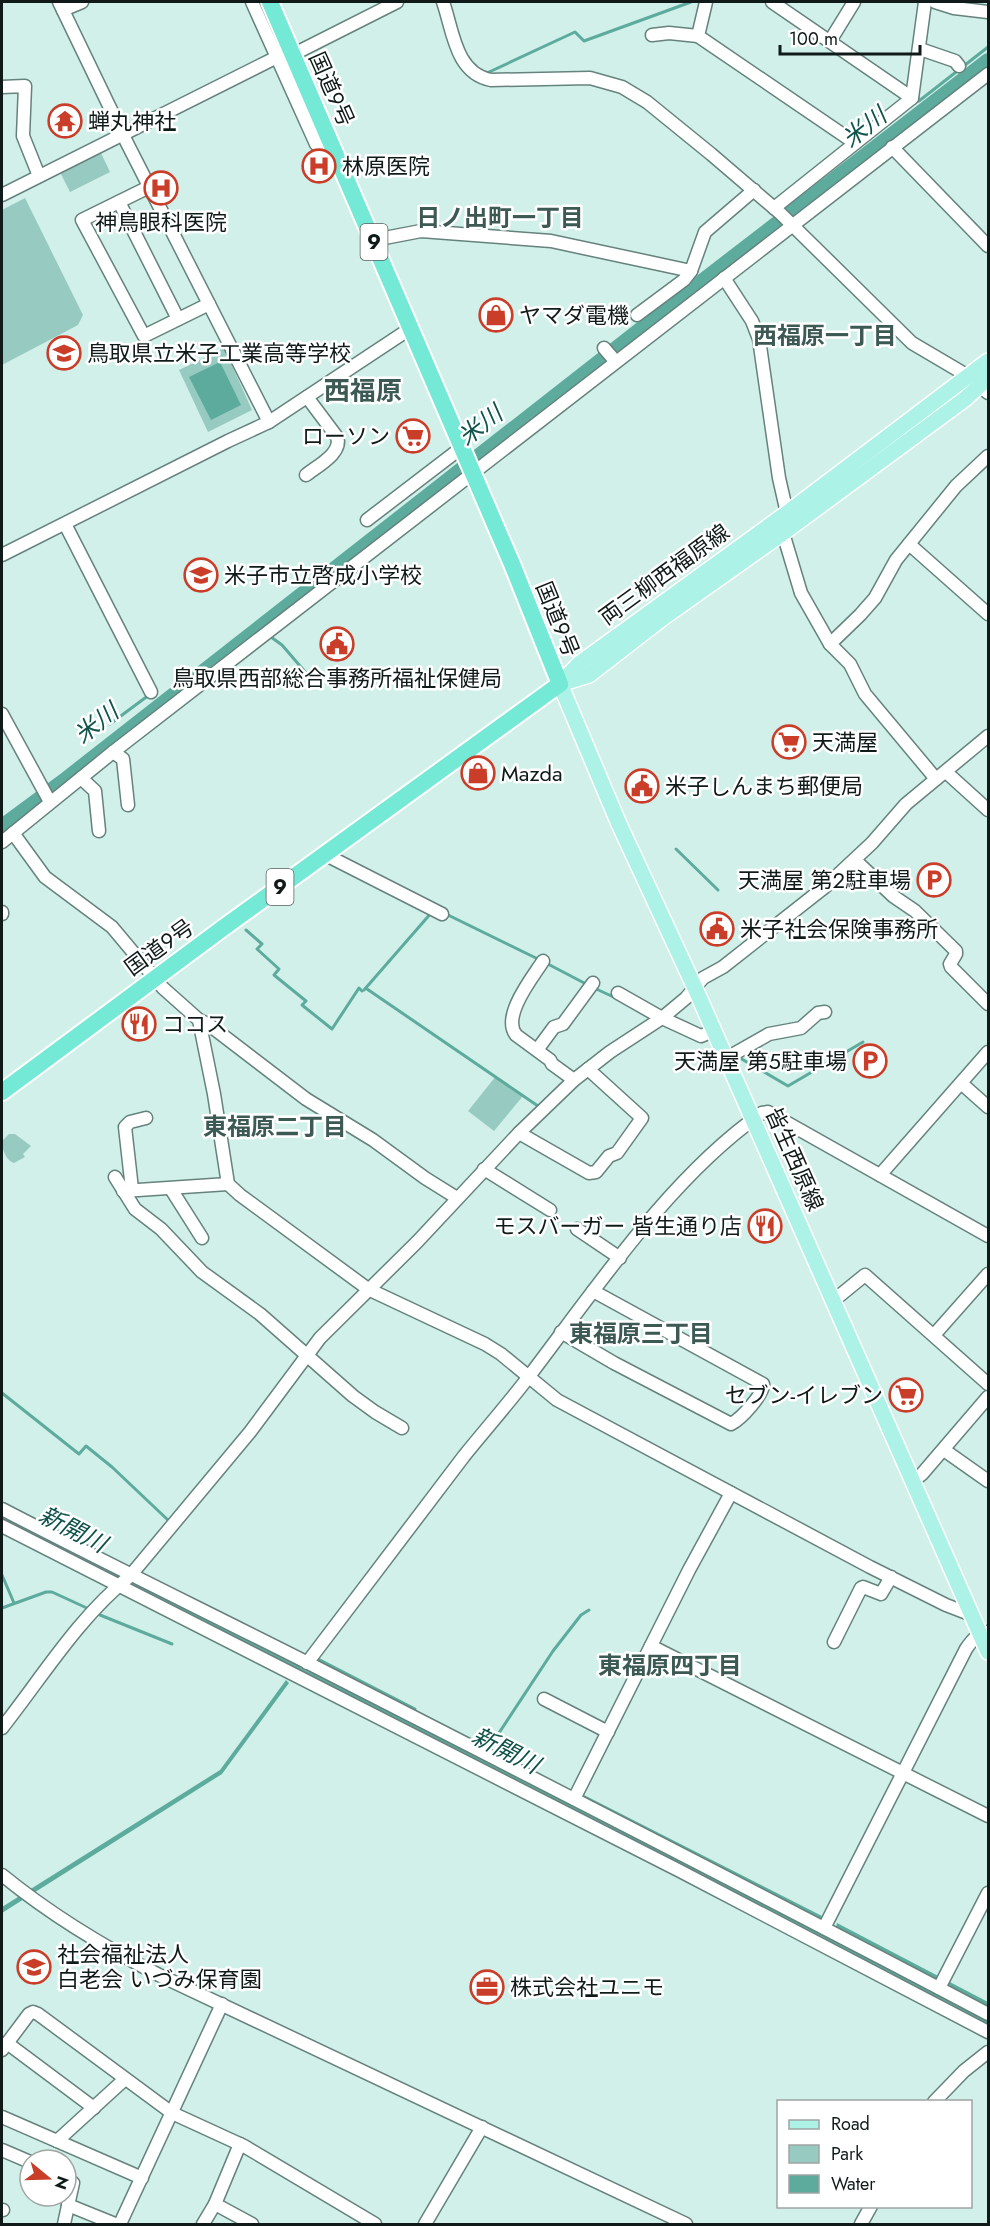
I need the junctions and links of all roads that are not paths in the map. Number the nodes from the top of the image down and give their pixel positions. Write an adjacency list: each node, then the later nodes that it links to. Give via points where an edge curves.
1 (82, 2): 11 (street)
2 (252, 2): 17 (street)
3 (270, 2): 17 (highway, 国道9号 / 9, via 283,32)
4 (397, 2): 17 (street)
5 (443, 2): 27 (street, via 461,58 479,76 491,80 590,78 622,87 647,102)
6 (706, 2): 14 (street)
7 (772, 2): 15 (street)
8 (854, 2): 15 (street)
9 (925, 2): 16 (street)
10 (935, 2): 12 (street)
11 (61, 6): 22 (street)
12 (988, 12)
13 (652, 35): 14 (street)
14 (698, 36): 23 (street)
15 (830, 41): 21 (street)
16 (920, 50): 18 (street); 21 (street)
17 (285, 56): 22 (street); 32 (highway, 国道9号 / 9, via 334,149)
18 (959, 66)
19 (988, 74): 24 (street)
20 (2, 87): 25 (street, via 25,86 22,136)
21 (912, 98): 23 (street)
22 (123, 134): 25 (street); 26 (street)
23 (855, 143): 30 (street)
24 (892, 147): 31 (street); 33 (street)
25 (39, 176): 28 (street)
26 (149, 187): 29 (street); 36 (street)
27 (754, 190): 30 (street); 34 (street, via 705,232)
28 (2, 195)
29 (119, 202): 39 (street); 39 (street, via 82,220 144,336)
30 (777, 211): 31 (street)
31 (791, 225): 35 (street); 42 (street, via 912,343)
32 (374, 240): 34 (street, via 421,231 551,241); 40 (highway, 国道9号 / 9)
33 (988, 246)
34 (691, 271): 37 (street)
35 (724, 278): 37 (street); 49 (street, via 759,339)
36 (209, 304): 39 (street); 44 (street)
37 (670, 306): 38 (street); 47 (street)
38 (637, 315)
39 (178, 319)
40 (411, 328): 43 (street); 45 (highway, 国道9号 / 9)
41 (988, 361): 42 (main road, 両三柳西福原線)
42 (981, 383): 49 (main road, 両三柳西福原線); 52 (main road, 両三柳西福原線, via 965,399)
43 (307, 397): 44 (street); 48 (street, via 339,443)
44 (269, 422): 51 (street)
45 (462, 451): 47 (highway, 国道9号 / 9); 50 (street)
46 (988, 456): 53 (street, via 956,486)
47 (471, 473): 57 (highway, 国道9号 / 9); 61 (street)
48 (306, 476)
49 (787, 513): 57 (main road, 両三柳西福原線, via 580,663)
50 (366, 520)
51 (65, 524): 54 (street); 58 (street)
52 (783, 533): 56 (street, via 801,593); 57 (main road, 両三柳西福原線, via 589,675)
53 (909, 544): 55 (street); 56 (street, via 874,598)
54 (2, 555)
55 (988, 614)
56 (830, 644): 62 (street, via 850,664 866,694)
57 (560, 684): 70 (highway, 国道9号 / 9); 76 (main road, 皆生西原線)
58 (151, 692)
59 (2, 719): 64 (street)
60 (988, 736): 62 (street)
61 (113, 752): 63 (street); 65 (street, via 123,759)
62 (941, 776): 66 (street); 71 (street, via 906,804)
63 (81, 778): 64 (street); 67 (street, via 95,791)
64 (46, 797): 68 (street)
65 (128, 805)
66 (988, 810)
67 (99, 831)
68 (14, 833): 69 (street); 74 (street, via 45,877 112,927)
69 (2, 842)
70 (324, 854): 72 (street); 74 (highway, 国道9号 / 9)
71 (855, 860): 76 (street); 78 (street, via 956,951 951,967)
72 (442, 914)
73 (543, 961): 83 (street, via 516,1003 512,1029)
74 (155, 978): 81 (street); 89 (highway, 国道9号 / 9)
75 (593, 983): 83 (street, via 563,1024 554,1028)
76 (695, 988): 80 (street); 82 (main road, 皆生西原線)
77 (618, 993): 80 (street)
78 (988, 1004)
79 (825, 1012): 85 (street, via 818,1013 801,1028 769,1034)
80 (662, 1018): 82 (street, via 701,1036); 86 (street)
81 (199, 1020): 97 (street); 100 (street, via 306,1099)
82 (713, 1031): 85 (main road, 皆生西原線)
83 (537, 1050): 87 (street)
84 (988, 1052): 88 (street)
85 (726, 1059): 92 (main road, 皆生西原線)
86 (588, 1069): 87 (street); 93 (street, via 642,1118 617,1153 609,1156 596,1172 588,1173)
87 (574, 1080): 93 (street)
88 (961, 1083): 90 (street); 95 (street)
89 (2, 1092)
90 (988, 1107)
91 (146, 1118): 99 (street, via 125,1126)
92 (753, 1120): 95 (street, via 768,1112); 105 (street, via 700,1167); 109 (main road, 皆生西原線)
93 (519, 1133): 94 (street)
94 (484, 1169): 100 (street); 101 (street)
95 (880, 1175): 103 (street)
96 (115, 1177): 99 (street)
97 (228, 1184): 98 (street); 107 (street)
98 (171, 1188): 99 (street); 104 (street)
99 (128, 1190): 112 (street, via 135,1209 161,1229 202,1272)
100 (457, 1198): 107 (street)
101 (550, 1210)
102 (577, 1229): 105 (street)
103 (988, 1236)
104 (201, 1238)
105 (620, 1258): 108 (street)
106 (986, 1282): 111 (street)
107 (368, 1289): 112 (street); 113 (street, via 485,1344)
108 (593, 1291): 110 (street); 110 (street, via 763,1384 763,1390 731,1424)
109 (833, 1300): 111 (street, via 865,1275); 118 (main road, 皆生西原線)
110 (561, 1332): 113 (street)
111 (934, 1335): 114 (street)
112 (307, 1354): 116 (street, via 352,1396); 123 (street, via 250,1432)
113 (528, 1377): 120 (street, via 557,1400); 131 (street, via 456,1467)
114 (988, 1384)
115 (988, 1397): 117 (street)
116 (402, 1428)
117 (944, 1450): 118 (street); 119 (street)
118 (913, 1481): 126 (main road, 皆生西原線)
119 (988, 1481)
120 (731, 1493): 124 (street); 129 (street)
121 (2, 1509): 123 (street)
122 (2, 1526): 125 (street)
123 (130, 1576): 125 (street); 131 (street)
124 (891, 1577): 126 (street); 128 (street, via 881,1594 861,1588)
125 (119, 1584): 131 (street); 133 (street, via 74,1632)
126 (972, 1615): 127 (main road, 皆生西原線)
127 (984, 1633): 130 (main road, 皆生西原線); 135 (street, via 966,1649)
128 (834, 1642)
129 (651, 1646): 134 (street); 135 (street)
130 (988, 1652)
131 (306, 1670): 136 (street); 144 (street)
132 (544, 1700): 134 (street)
133 (2, 1728)
134 (608, 1732): 136 (street)
135 (902, 1772): 137 (street); 140 (street)
136 (574, 1799): 140 (street)
137 (988, 1816)
138 (2, 1875): 142 (street, via 43,1909 118,1954)
139 (988, 1893): 141 (street)
140 (824, 1928): 141 (street)
141 (942, 1983): 143 (street)
142 (222, 2004): 150 (street); 152 (street)
143 (988, 2014)
144 (988, 2032)
145 (4, 2046): 147 (street, via 33,2012); 149 (street)
146 (988, 2052): 148 (street)
147 (125, 2079): 149 (street); 150 (street)
148 (936, 2100)
149 (93, 2108): 153 (street)
150 (172, 2113): 154 (street); 157 (street)
151 (2, 2117): 153 (street)
152 (483, 2127): 168 (street); 169 (street)
153 (57, 2141): 157 (street)
154 (240, 2144): 158 (street); 167 (street)
155 (2, 2150): 156 (street)
156 (18, 2157)
157 (142, 2178): 164 (street)
158 (214, 2204): 165 (street); 166 (street)
159 (67, 2208): 162 (street)
160 (75, 2208): 163 (street)
161 (871, 2208): 170 (street)
162 (64, 2224)
163 (115, 2224)
164 (120, 2224)
165 (203, 2224)
166 (252, 2224)
167 (375, 2224)
168 (424, 2224)
169 (687, 2224)
170 (861, 2224)

